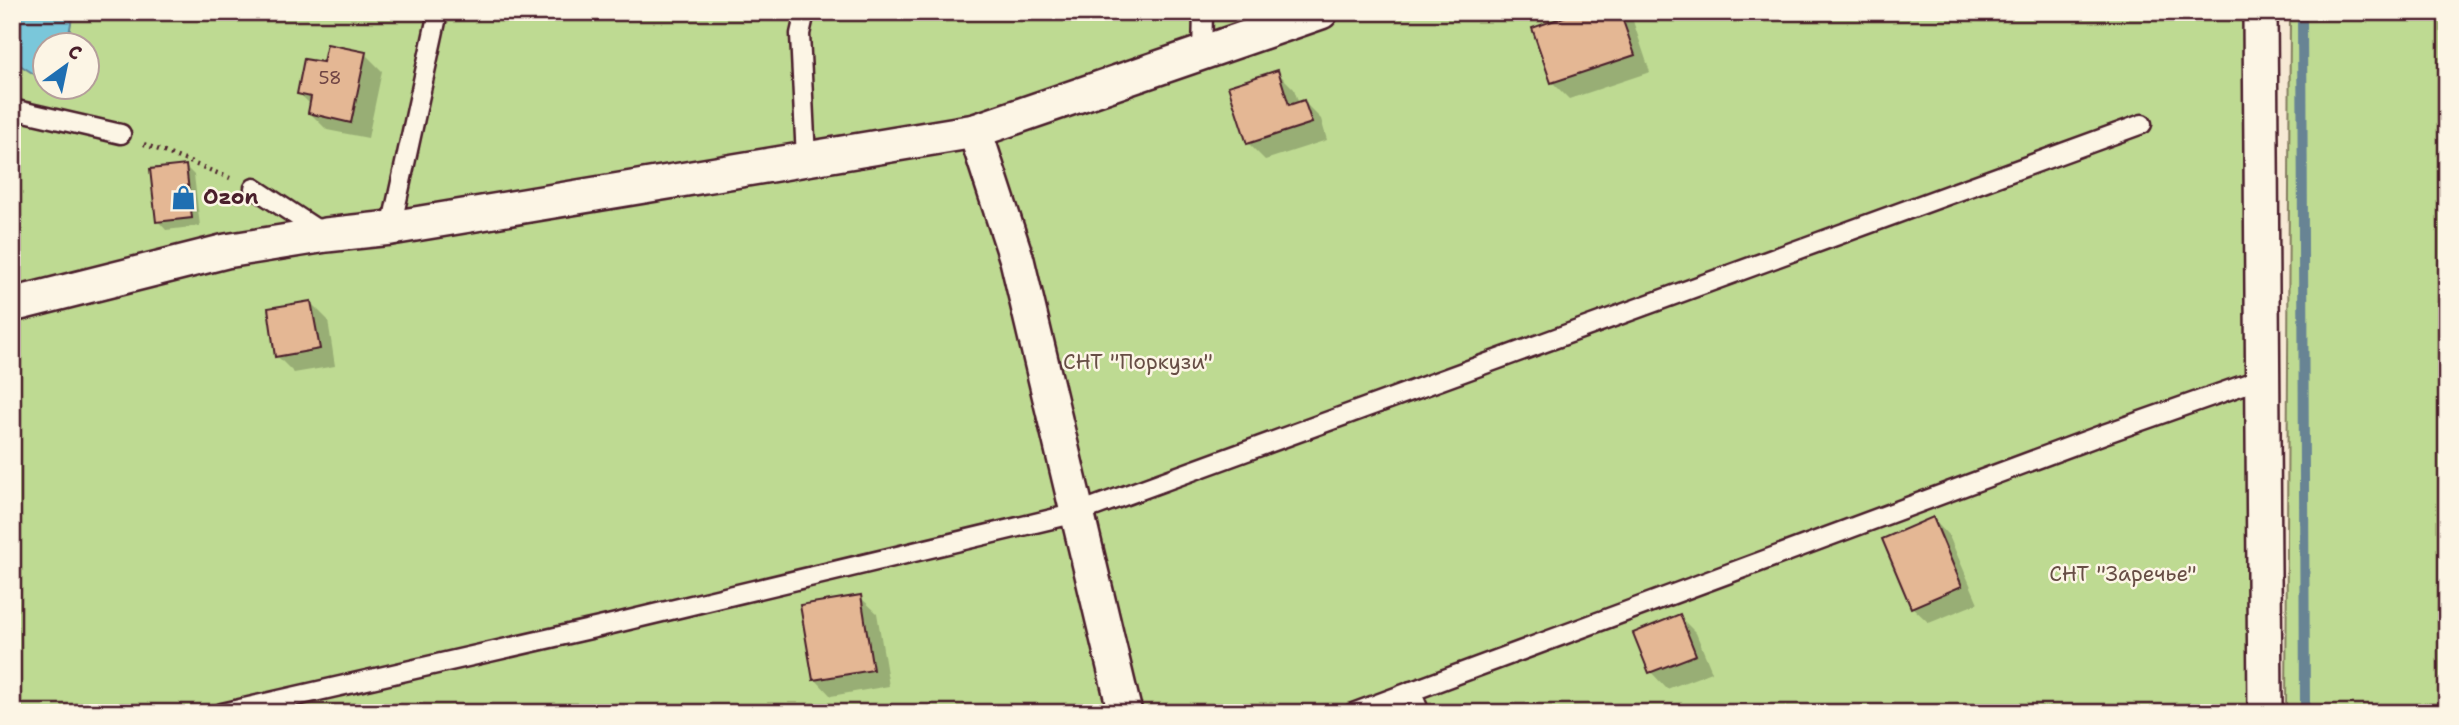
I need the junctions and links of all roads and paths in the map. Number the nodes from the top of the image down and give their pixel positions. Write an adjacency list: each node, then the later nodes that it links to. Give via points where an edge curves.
1 (438, 12): 13 (lane)
2 (805, 12): 11 (lane, via 800,34)
3 (1203, 12): 6 (lane)
4 (1321, 12): 6 (street)
5 (2260, 12): 16 (street)
6 (1202, 53): 9 (street)
7 (12, 109): 10 (lane)
8 (2142, 124): 17 (lane)
9 (975, 131): 11 (street); 17 (street, via 1017,260)
10 (121, 135): 12 (path)
11 (807, 159): 13 (street)
12 (254, 188): 14 (lane)
13 (391, 228): 14 (street)
14 (326, 235): 15 (street, via 226,251)
15 (12, 305)
16 (2263, 378): 18 (lane); 23 (street)
17 (1077, 513): 19 (lane); 20 (street)
18 (1411, 691): 21 (lane); 22 (lane)
19 (222, 713)
20 (1125, 713)
21 (1353, 713)
22 (1420, 713)
23 (2265, 713)

